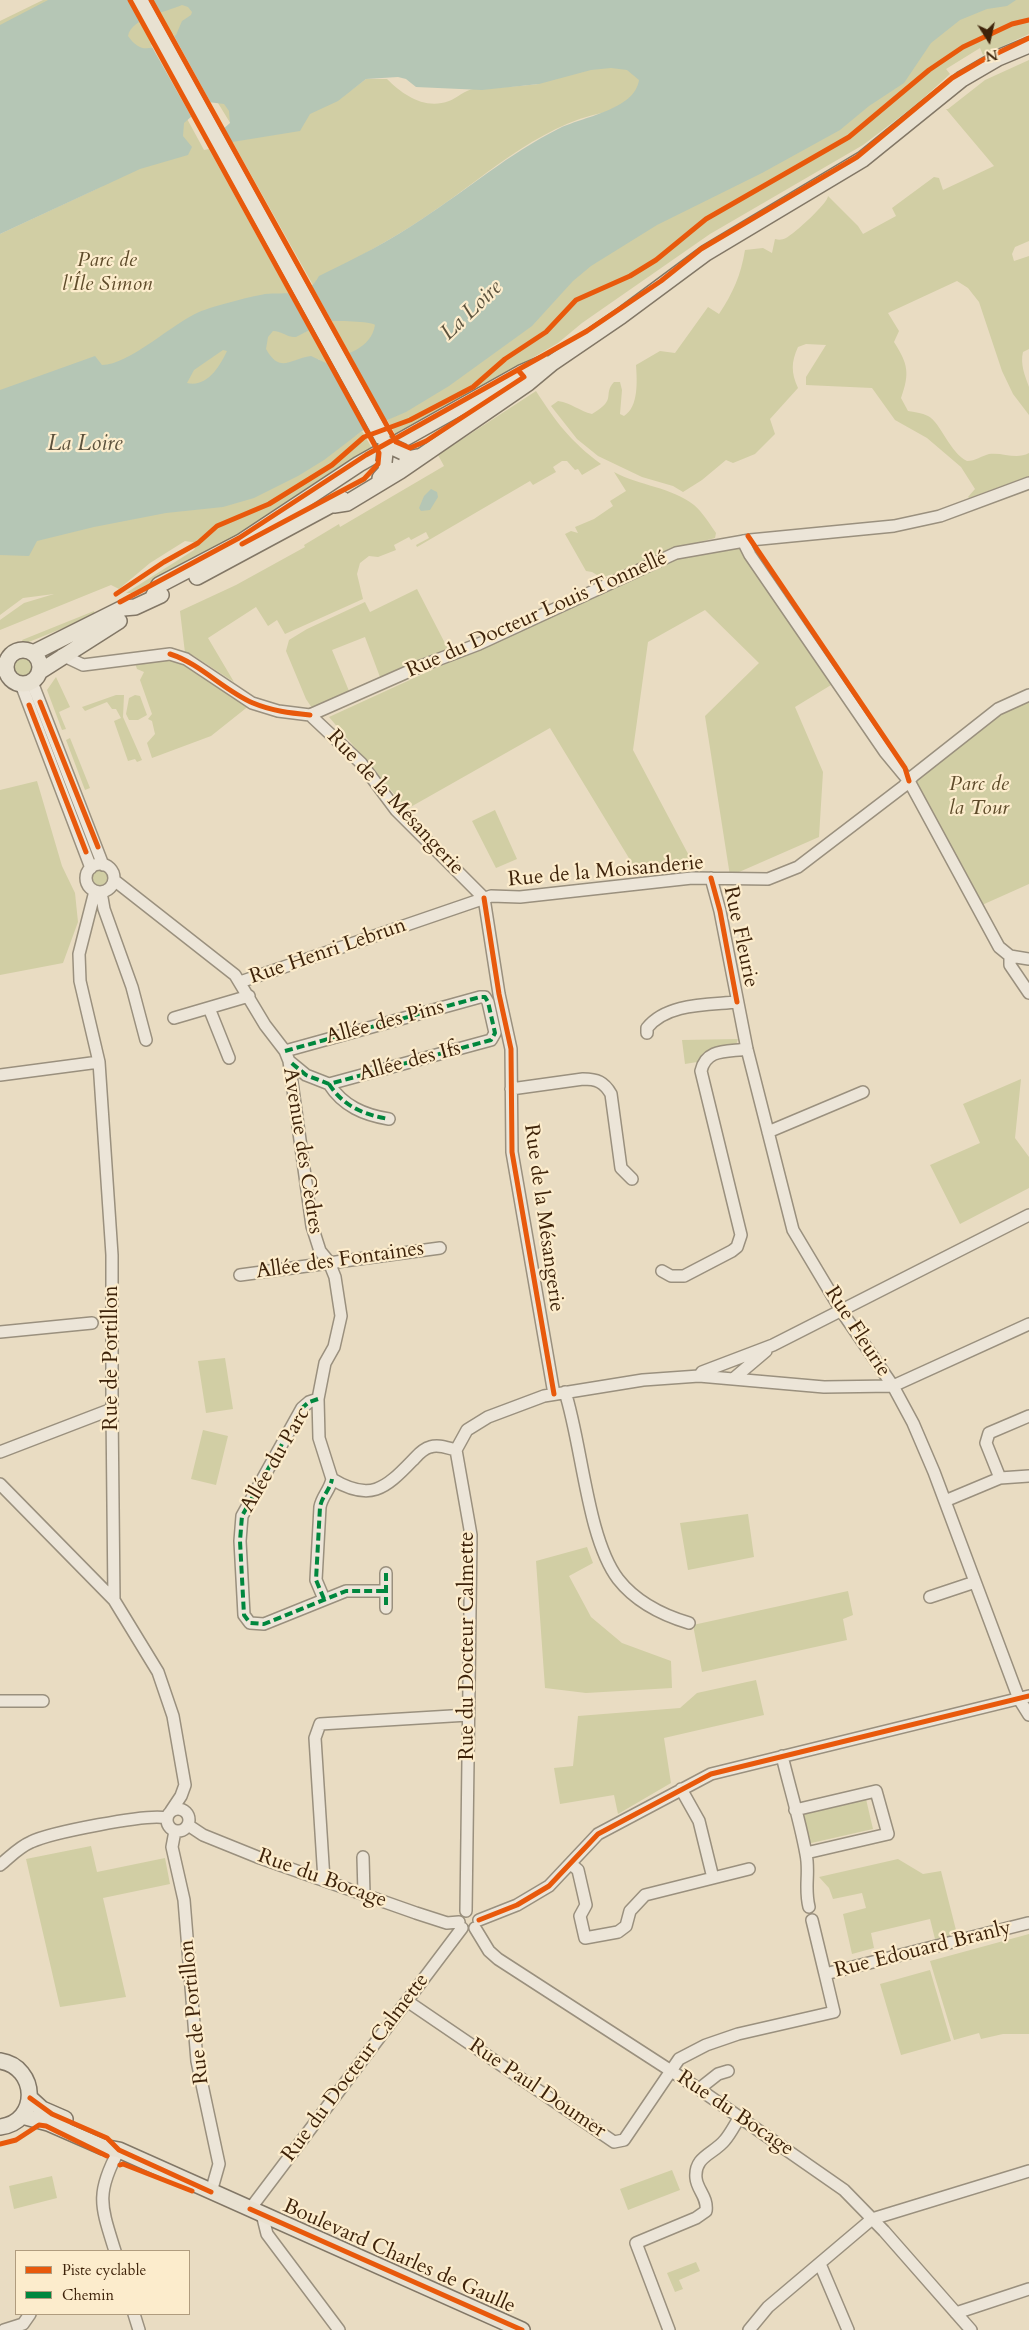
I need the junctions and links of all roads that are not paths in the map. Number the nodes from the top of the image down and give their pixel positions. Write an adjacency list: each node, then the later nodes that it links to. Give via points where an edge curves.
1 (140, 0): 4 (main road)
2 (1029, 44): 3 (main road, via 962,79 863,159 713,248)
3 (561, 356): 4 (main road, via 521,373); 4 (main road, via 418,450)
4 (393, 454): 6 (main road, via 385,473); 6 (main road, via 400,471 347,503); 8 (main road, via 159,586)
5 (1029, 483): 7 (street, Rue du Docteur Louis Tonnellé, via 940,516 894,526)
6 (334, 505): 8 (main road)
7 (743, 541): 15 (street, Rue du Docteur Louis Tonnellé, via 676,553 479,644); 16 (street, via 885,752)
8 (153, 598): 9 (main road)
9 (129, 608): 10 (main road); 11 (main road, via 125,617)
10 (33, 654): 12 (main road, via 17,652); 13 (main road, via 39,662)
11 (62, 655): 13 (main road); 15 (street, via 83,665 170,654 186,659 252,703 278,711)
12 (3, 665): 13 (main road, via 7,673)
13 (21, 680): 17 (street); 18 (street)
14 (1029, 695): 16 (street, Rue de la Moisanderie, via 998,709)
15 (310, 715): 22 (street, Rue de la Mésangerie, via 361,763 396,810)
16 (909, 781): 19 (street, Rue de la Moisanderie, via 798,867 768,879); 23 (street, via 999,947)
17 (103, 865): 18 (street); 20 (street, via 110,868)
18 (91, 868): 21 (street, via 87,881)
19 (711, 878): 22 (street, Rue de la Moisanderie); 29 (street, Rue Fleurie)
20 (114, 880): 21 (street, via 111,887); 25 (street, Rue Henri Lebrun, via 228,968)
21 (98, 891): 33 (street, via 132,986); 37 (street, Rue de Portillon, via 79,963 83,996)
22 (484, 898): 25 (street, Rue Henri Lebrun); 40 (street, Rue de la Mésangerie, via 510,1041)
23 (1010, 956): 24 (street); 26 (street, via 1010,966)
24 (1029, 958)
25 (240, 982): 27 (street, Avenue des Cèdres)
26 (1029, 993)
27 (248, 996): 30 (street); 35 (street, Avenue des Cèdres)
28 (485, 997): 35 (street, Allée des Pins); 39 (street, Allée des Ifs, via 495,1033 491,1040)
29 (737, 1002): 32 (street, via 672,1011 654,1019); 34 (street, Rue Fleurie)
30 (209, 1008): 31 (street); 36 (street)
31 (174, 1018)
32 (647, 1033)
33 (146, 1040)
34 (747, 1049): 43 (street, Rue Fleurie); 48 (street, via 711,1054 703,1062 701,1071 740,1241 732,1252 684,1276 671,1276)
35 (287, 1056): 39 (street, Allée des Ifs, via 306,1075); 47 (street, Avenue des Cèdres, via 312,1226 320,1251)
36 (229, 1058)
37 (100, 1062): 38 (street); 60 (street, Rue de Portillon, via 112,1255)
38 (0, 1075)
39 (329, 1084): 42 (street, via 337,1096 353,1108 370,1116)
40 (512, 1089): 44 (street, via 584,1079 606,1084 611,1094 621,1168); 58 (street, Rue de la Mésangerie, via 512,1152)
41 (863, 1092): 43 (street)
42 (389, 1119)
43 (768, 1132): 50 (street, Rue Fleurie, via 793,1230)
44 (632, 1179)
45 (1029, 1215): 50 (street)
46 (440, 1248): 47 (street, Allée des Fontaines)
47 (329, 1262): 49 (street, Allée des Fontaines); 59 (street, Avenue des Cèdres, via 338,1288 341,1320 334,1347 325,1363)
48 (662, 1271)
49 (240, 1274)
50 (842, 1312): 54 (street); 57 (street, Rue Fleurie)
51 (92, 1322): 53 (street)
52 (1029, 1324): 57 (street)
53 (0, 1332)
54 (773, 1345): 55 (street, via 702,1372); 56 (street)
55 (699, 1376): 56 (street); 58 (street, via 643,1380)
56 (732, 1379): 57 (street, via 824,1387)
57 (893, 1386): 68 (street, Rue Fleurie, via 913,1423)
58 (559, 1393): 62 (street, via 488,1417 467,1430); 76 (street, Rue de la Mésangerie, via 608,1563 629,1592 662,1614)
59 (318, 1400): 66 (street, Avenue des Cèdres, via 318,1438); 73 (street, Allée du Parc, via 302,1408 242,1516 240,1541 244,1615 250,1622 264,1624)
60 (112, 1409): 63 (street); 74 (street, Rue de Portillon)
61 (1029, 1416): 65 (street, via 988,1434 986,1443)
62 (456, 1450): 66 (street, via 442,1446 426,1448 388,1485 377,1490 355,1489); 80 (street, Rue du Docteur Calmette, via 472,1534)
63 (0, 1452)
64 (1029, 1476): 65 (street)
65 (1000, 1478): 68 (street)
66 (332, 1479): 73 (street, via 320,1507 316,1580)
67 (0, 1484): 74 (street)
68 (945, 1502): 70 (street, Rue Fleurie)
69 (386, 1573): 71 (street)
70 (975, 1582): 72 (street); 77 (street, Rue Fleurie)
71 (385, 1591): 73 (street, Allée du Parc, via 346,1591); 75 (street)
72 (930, 1597)
73 (324, 1599)
74 (114, 1600): 85 (street, via 158,1672 173,1716 185,1785)
75 (386, 1608)
76 (689, 1623)
77 (1024, 1698): 81 (street, Rue Fleurie); 82 (street)
78 (0, 1701): 79 (street)
79 (43, 1701)
80 (468, 1715): 94 (street, via 320,1724 315,1738); 97 (street, Rue du Docteur Calmette)
81 (1029, 1715)
82 (782, 1756): 83 (street, via 712,1774); 84 (street)
83 (681, 1789): 90 (street, via 598,1834); 93 (street, via 699,1821)
84 (795, 1810): 88 (street); 88 (street, via 876,1791 888,1834)
85 (168, 1815): 86 (street, via 178,1809 184,1811); 87 (street, via 168,1827); 91 (street, via 122,1820 32,1841)
86 (188, 1824): 87 (street); 94 (street, Rue du Bocage, via 203,1834)
87 (175, 1831): 114 (street, Rue de Portillon, via 172,1847 184,1900 197,2055 219,2164)
88 (806, 1854): 96 (street, via 809,1873 805,1892)
89 (363, 1857): 95 (street)
90 (571, 1864): 93 (street, via 578,1870 586,1905 580,1916 585,1938 618,1932 626,1926 630,1911 645,1895); 99 (street, via 536,1895)
91 (0, 1865)
92 (750, 1869): 93 (street)
93 (713, 1878)
94 (324, 1880): 95 (street, Rue du Bocage)
95 (364, 1894): 101 (street, Rue du Bocage)
96 (809, 1907)
97 (466, 1911): 99 (street, via 475,1912); 101 (street, via 460,1915)
98 (812, 1920): 102 (street)
99 (477, 1924): 101 (street, via 467,1930); 105 (street, Rue du Bocage, via 489,1951 498,1959)
100 (1028, 1924): 102 (street, Rue Edouard Branly)
101 (461, 1925): 103 (street, Rue du Docteur Calmette)
102 (825, 1974): 105 (street, Rue Edouard Branly, via 834,2012 715,2041 679,2059)
103 (406, 2001): 105 (street, Rue Paul Doumer, via 614,2142 624,2140); 115 (street, Rue du Docteur Calmette)
104 (0, 2061): 108 (main road, via 14,2065 25,2076)
105 (670, 2071): 107 (street, Rue du Bocage)
106 (728, 2071): 107 (street, via 718,2074)
107 (699, 2089): 110 (street, Rue du Bocage)
108 (30, 2098): 109 (main road); 112 (main road, via 52,2114 107,2138)
109 (22, 2116): 111 (main road, via 14,2123); 112 (main road, via 48,2123 103,2148)
110 (740, 2117): 116 (street, Rue du Bocage, via 844,2190); 127 (street, via 725,2140 700,2160 697,2167 696,2182 706,2202 706,2211 636,2243)
111 (0, 2127)
112 (120, 2150): 114 (main road, Boulevard Charles de Gaulle); 117 (street, via 105,2178 101,2197)
113 (1029, 2171): 116 (street)
114 (211, 2192): 115 (main road, Boulevard Charles de Gaulle)
115 (256, 2211): 125 (street, via 267,2234); 126 (main road, Boulevard Charles de Gaulle)
116 (872, 2219): 118 (street); 120 (street, Rue du Bocage)
117 (111, 2250)
118 (820, 2264): 128 (street, via 768,2307); 129 (street)
119 (1029, 2289): 120 (street)
120 (956, 2314): 130 (street, Rue du Bocage)
121 (29, 2315): 123 (street, via 23,2324)
122 (134, 2315): 124 (street)
123 (4, 2330)
124 (138, 2330)
125 (339, 2330)
126 (522, 2330)
127 (669, 2330)
128 (749, 2330)
129 (848, 2330)
130 (971, 2330)

